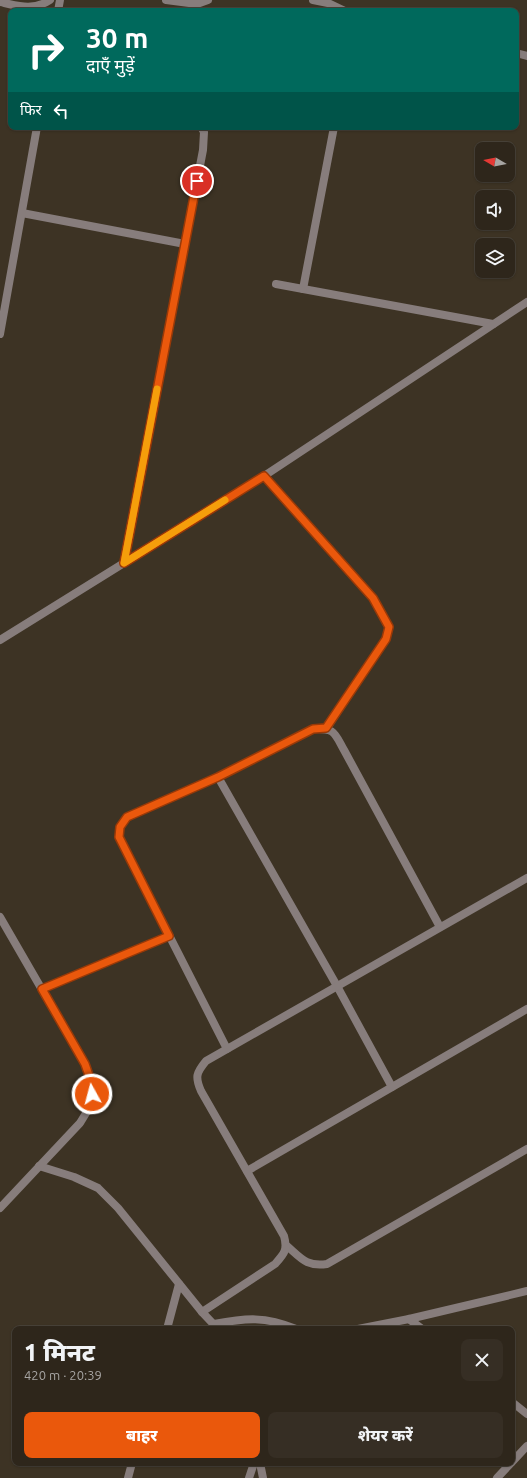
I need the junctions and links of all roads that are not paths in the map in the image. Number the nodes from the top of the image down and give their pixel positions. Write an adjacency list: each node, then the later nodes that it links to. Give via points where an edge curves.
1 (50, 0): 5 (street, via 34,7)
2 (166, 0): 3 (street, via 197,4)
3 (208, 0)
4 (313, 0): 6 (street)
5 (0, 2)
6 (339, 8)
7 (36, 130): 10 (street)
8 (203, 130): 11 (street, via 203,150)
9 (333, 130): 13 (street)
10 (22, 213): 11 (street); 16 (street)
11 (185, 244): 18 (street)
12 (276, 284): 13 (street)
13 (303, 289): 15 (street)
14 (527, 302): 15 (street)
15 (493, 324): 17 (street)
16 (0, 334)
17 (264, 476): 18 (street); 20 (street, via 373,598 389,627 386,639)
18 (124, 563): 19 (street)
19 (0, 640)
20 (326, 728): 21 (street, via 313,729); 24 (street, via 338,739)
21 (218, 777): 25 (street, via 127,817 120,827 119,837); 26 (street)
22 (527, 878): 24 (street)
23 (0, 917): 27 (street)
24 (440, 927): 26 (street)
25 (169, 936): 27 (street); 29 (street)
26 (337, 986): 29 (street); 30 (street)
27 (42, 989): 32 (street, via 85,1064 92,1084 91,1106 80,1123)
28 (527, 1009): 30 (street)
29 (226, 1049): 33 (street, via 206,1061 199,1069 196,1080)
30 (392, 1087): 33 (street)
31 (527, 1149): 35 (street, via 327,1264 316,1265 306,1262)
32 (40, 1166): 34 (street); 36 (street, via 98,1188 118,1208)
33 (247, 1171): 35 (street, via 284,1236)
34 (0, 1208)
35 (287, 1246): 38 (street, via 275,1264)
36 (179, 1284): 38 (street); 40 (street)
37 (527, 1291): 39 (street)
38 (202, 1312): 41 (street)
39 (409, 1319): 44 (street); 45 (street)
40 (168, 1326)
41 (215, 1326)
42 (219, 1326): 43 (street, via 243,1319 279,1322)
43 (289, 1326)
44 (373, 1326)
45 (418, 1326)
46 (515, 1404): 47 (street)
47 (527, 1414)
48 (527, 1446): 49 (street)
49 (515, 1458)
50 (131, 1466): 54 (street)
51 (253, 1466): 55 (street)
52 (261, 1466): 56 (street)
53 (508, 1466): 57 (street)
54 (128, 1478)
55 (250, 1478)
56 (263, 1478)
57 (497, 1478)

